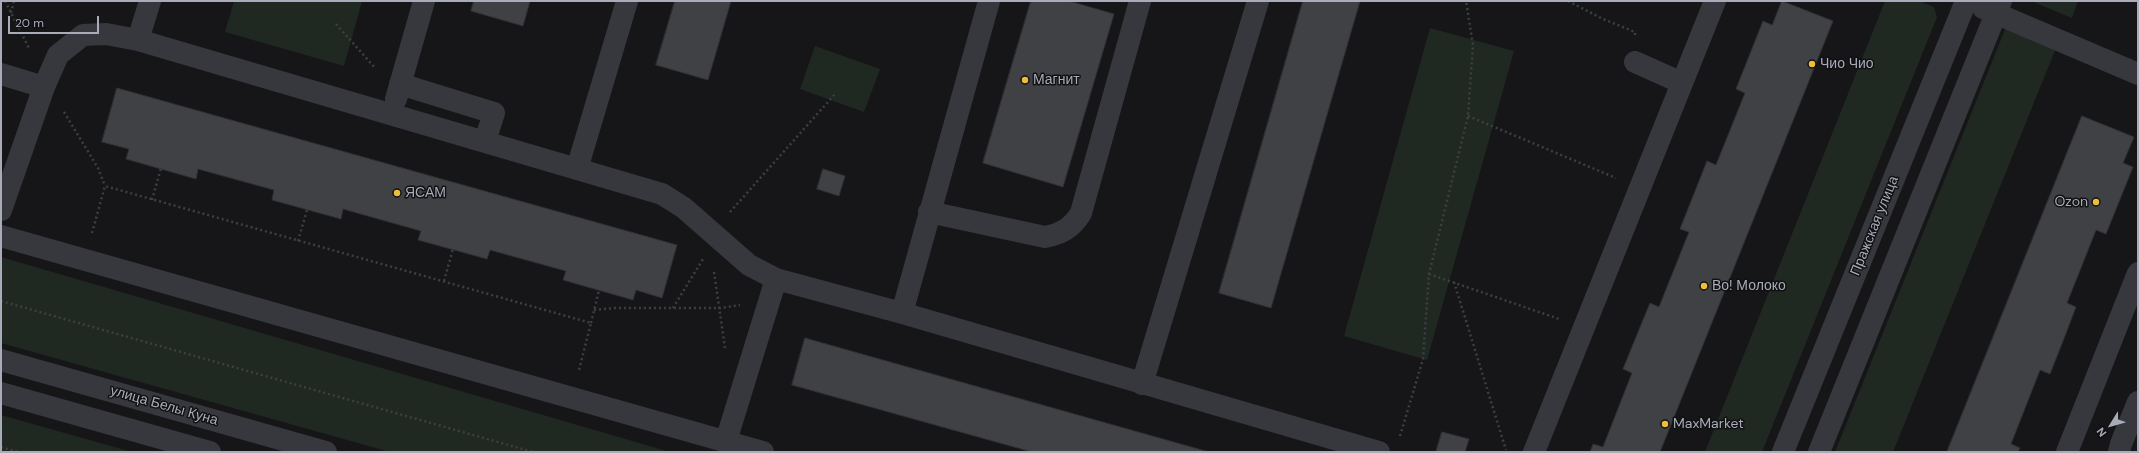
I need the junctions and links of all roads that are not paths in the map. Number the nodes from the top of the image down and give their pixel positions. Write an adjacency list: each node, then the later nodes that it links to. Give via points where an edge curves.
1 (150, 1): 10 (street)
2 (424, 1): 16 (street)
3 (627, 1): 19 (street)
4 (989, 1): 21 (street)
5 (1140, 1): 21 (street, via 1081,214 1076,222 1057,235 1045,237)
6 (1258, 1): 27 (street)
7 (1715, 1): 14 (street)
8 (1964, 2): 9 (street); 36 (street, Пражская улица)
9 (1999, 7): 13 (street); 37 (street)
10 (138, 40): 15 (street, via 106,34 83,36 58,55); 17 (street)
11 (1634, 62): 14 (street)
12 (1, 74): 15 (street)
13 (2138, 74)
14 (1682, 83): 35 (street)
15 (44, 87): 20 (street)
16 (399, 88): 17 (street); 18 (street, via 494,113)
17 (392, 114): 18 (street)
18 (486, 141): 19 (street)
19 (577, 169): 24 (street, via 662,194 684,208 711,241 749,265)
20 (1, 210)
21 (929, 212): 25 (street)
22 (1, 236): 30 (street)
23 (2138, 273): 38 (street)
24 (774, 287): 25 (street); 30 (street)
25 (902, 313): 27 (street)
26 (1, 360): 32 (street, улица Белы Куна)
27 (1142, 384): 34 (street)
28 (1, 393): 31 (street)
29 (2138, 402): 39 (street)
30 (726, 441): 33 (street)
31 (210, 452)
32 (326, 452)
33 (763, 452)
34 (1379, 452)
35 (1534, 452)
36 (1783, 452)
37 (1819, 452)
38 (2067, 452)
39 (2119, 452)

